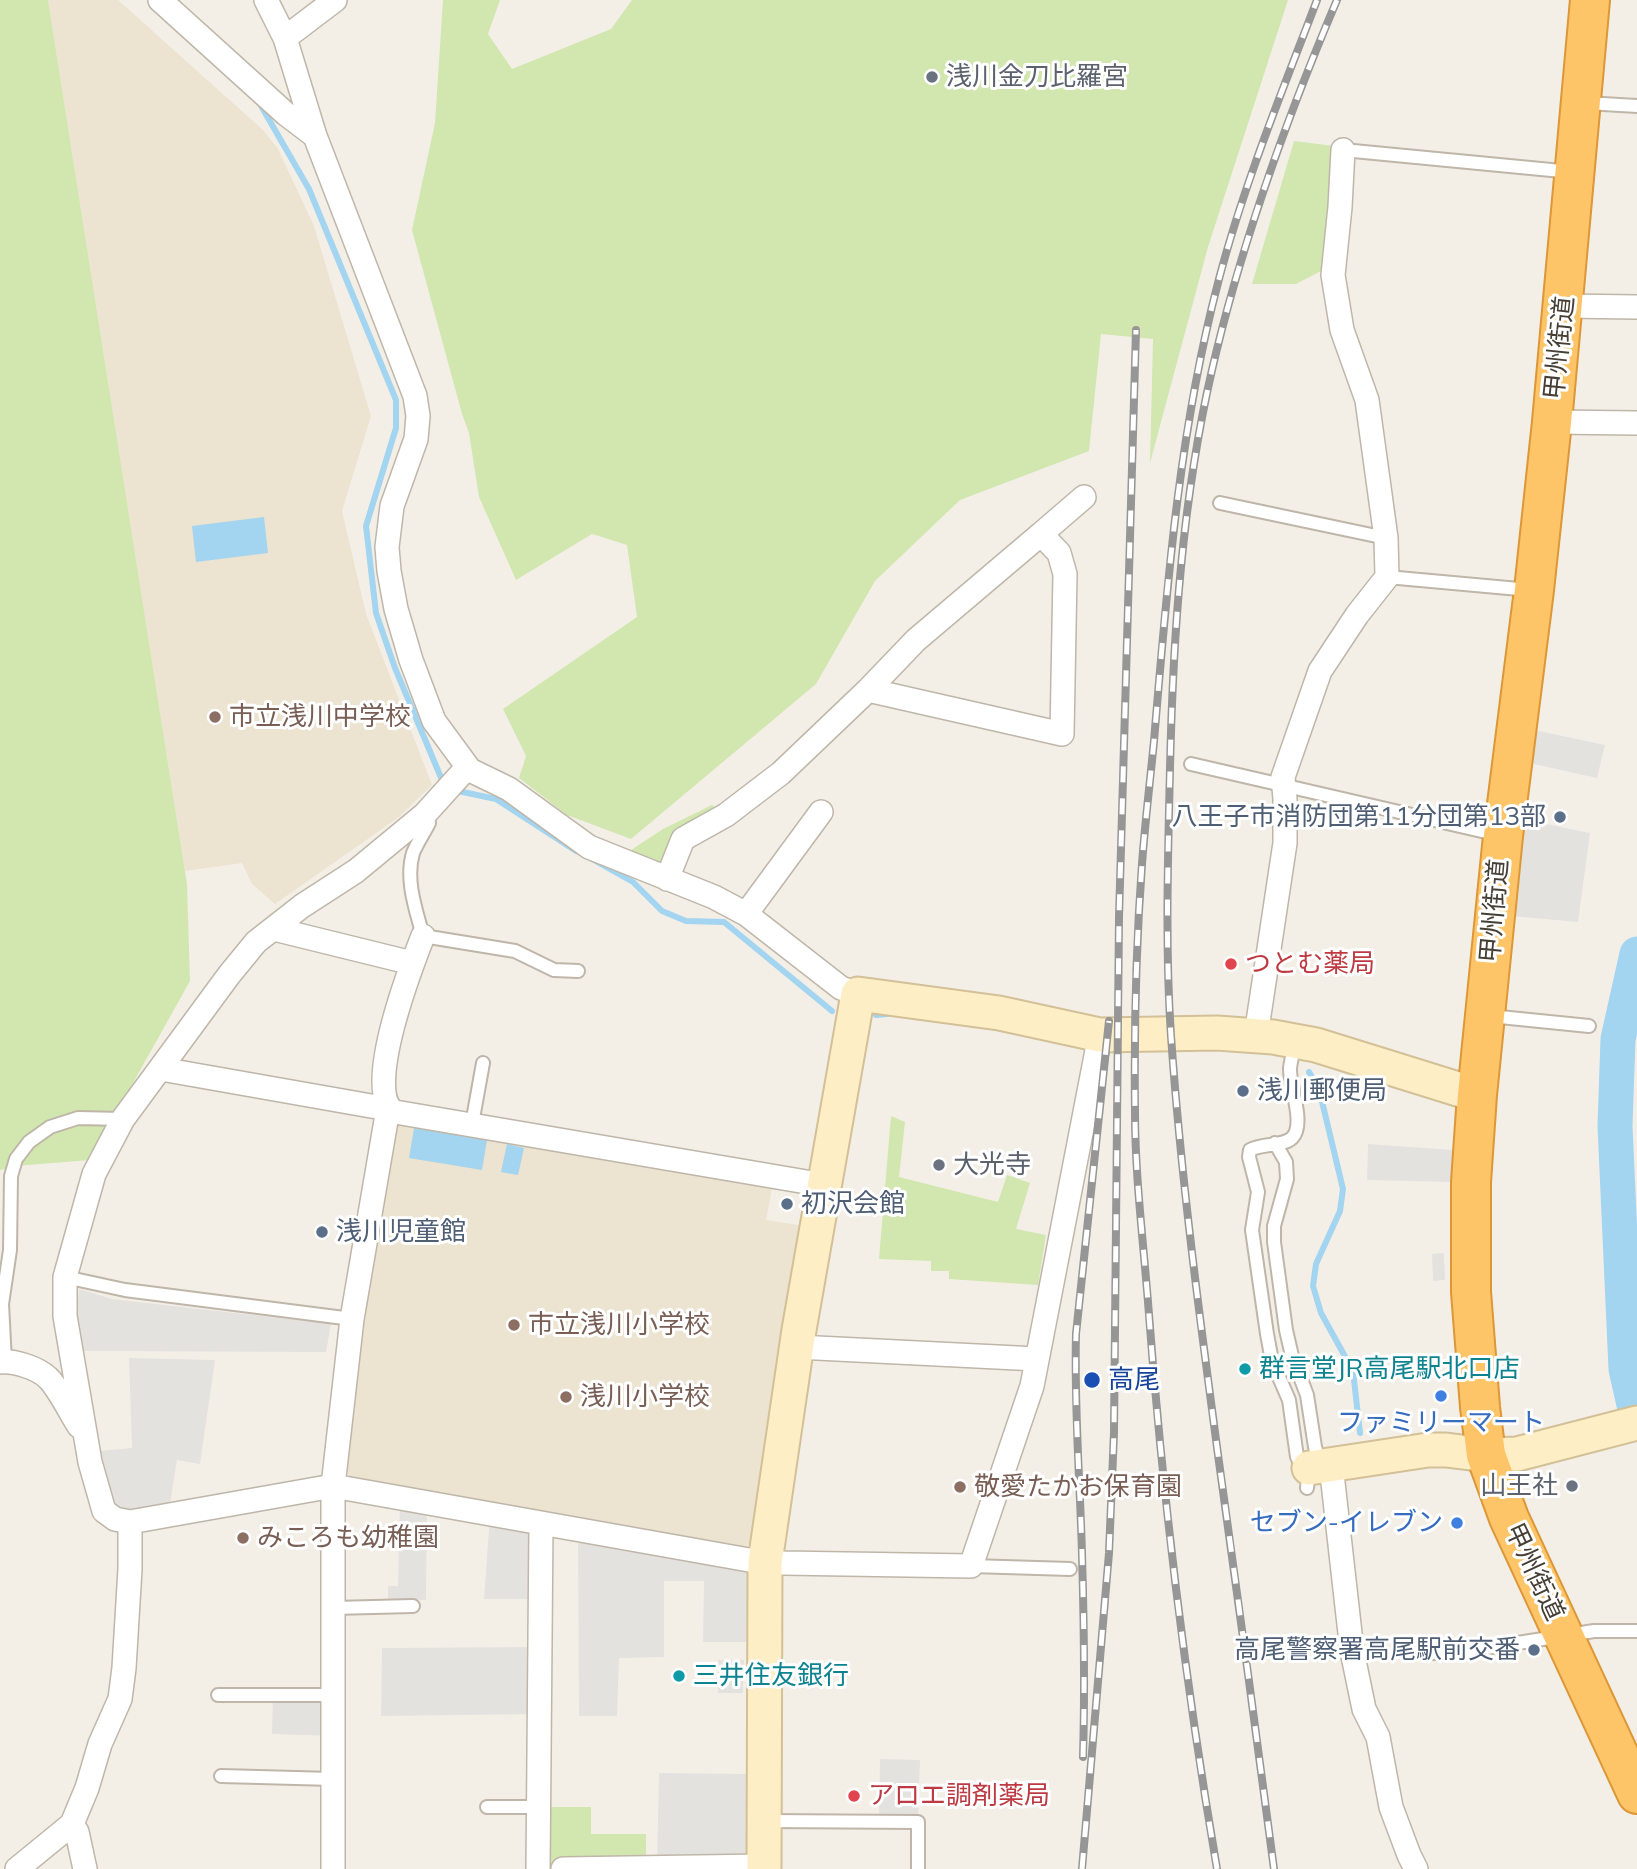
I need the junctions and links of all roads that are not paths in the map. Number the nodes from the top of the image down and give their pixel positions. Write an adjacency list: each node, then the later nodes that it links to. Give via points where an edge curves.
1 (160, 0): 8 (street)
2 (266, 0): 5 (street)
3 (335, 0): 5 (street)
4 (1590, 0): 6 (highway, 甲州街道)
5 (285, 38): 8 (street)
6 (1582, 103): 7 (lane); 10 (highway, 甲州街道)
7 (1637, 106)
8 (315, 136): 23 (street, via 415,396 416,439 393,506 389,571 411,660 434,720)
9 (1343, 150): 10 (lane); 18 (street, via 1332,275 1342,330 1367,400)
10 (1576, 173): 11 (highway, 甲州街道)
11 (1564, 306): 12 (street); 13 (highway, 甲州街道)
12 (1637, 307)
13 (1552, 422): 14 (street); 20 (highway, 甲州街道)
14 (1637, 423)
15 (1084, 497): 17 (street)
16 (1220, 503): 18 (lane)
17 (1041, 534): 21 (street, via 916,640); 21 (street, via 1059,553 1065,574 1062,734)
18 (1387, 538): 19 (street)
19 (1387, 577): 20 (lane); 24 (street, via 1320,671)
20 (1534, 590): 27 (highway, 甲州街道)
21 (868, 690): 28 (street, via 781,773 726,815 683,839)
22 (1191, 764): 24 (lane)
23 (467, 771): 25 (street); 28 (street, via 509,789 589,847)
24 (1283, 787): 27 (lane); 38 (street, via 1285,843)
25 (433, 805): 30 (street, via 356,872); 31 (lane, via 429,824 413,853 411,873)
26 (821, 812): 29 (street)
27 (1503, 836): 35 (highway, 甲州街道)
28 (667, 879): 29 (street)
29 (746, 914): 34 (street, via 841,988)
30 (274, 929): 32 (street); 41 (street, via 229,975)
31 (423, 936): 32 (street); 33 (lane, via 515,951 554,970)
32 (412, 963): 43 (street, via 388,1039 384,1099)
33 (578, 971)
34 (858, 994): 37 (street, via 999,1013); 47 (street)
35 (1486, 1015): 36 (lane); 42 (highway, 甲州街道)
36 (1589, 1026)
37 (1100, 1035): 38 (street); 51 (street)
38 (1256, 1035): 39 (street)
39 (1296, 1041): 42 (street); 46 (lane, via 1290,1069 1296,1131 1291,1138)
40 (483, 1063): 45 (lane)
41 (161, 1069): 43 (street); 44 (street)
42 (1477, 1095): 55 (highway, 甲州街道, via 1471,1292)
43 (388, 1109): 45 (street); 49 (street)
44 (122, 1119): 48 (street, via 94,1174); 52 (lane, via 78,1118 50,1127 16,1159 2,1304)
45 (472, 1125): 47 (street)
46 (1275, 1143): 56 (lane, via 1286,1163 1287,1179 1274,1226 1286,1330 1321,1460); 56 (lane, via 1250,1150 1258,1192 1252,1230 1272,1362 1289,1400 1297,1457)
47 (824, 1185): 50 (street)
48 (65, 1277): 49 (lane, via 125,1290); 54 (street, via 65,1316)
49 (352, 1319): 57 (street)
50 (797, 1347): 51 (street); 60 (street)
51 (1037, 1359): 61 (street, via 1022,1419)
52 (3, 1362): 54 (street, via 48,1378)
53 (1624, 1426): 55 (street, via 1517,1454)
54 (86, 1438): 58 (street, via 104,1511)
55 (1486, 1455): 56 (street, via 1428,1450); 66 (highway, 甲州街道)
56 (1315, 1473): 84 (street, via 1355,1591 1352,1651 1364,1709 1378,1737 1391,1807)
57 (333, 1486): 58 (street); 59 (street); 64 (street)
58 (130, 1522): 76 (street, via 120,1699)
59 (541, 1524): 60 (street); 74 (street)
60 (765, 1562): 61 (street); 75 (street)
61 (971, 1566): 62 (lane)
62 (1070, 1569)
63 (414, 1606): 64 (lane)
64 (333, 1608): 69 (street)
65 (1637, 1630): 66 (lane)
66 (1563, 1636): 67 (lane, via 1454,1653); 72 (highway, 甲州街道)
67 (1417, 1653)
68 (218, 1695): 69 (lane)
69 (333, 1695): 71 (street)
70 (221, 1776): 71 (lane)
71 (333, 1779): 80 (street)
72 (1637, 1794)
73 (487, 1807): 74 (lane)
74 (538, 1807): 81 (street)
75 (764, 1821): 77 (street); 83 (lane, via 918,1822)
76 (72, 1824): 78 (street); 79 (street)
77 (764, 1868): 82 (street)
78 (17, 1869)
79 (85, 1869)
80 (333, 1869)
81 (538, 1869)
82 (563, 1869)
83 (918, 1869)
84 (1416, 1869)

